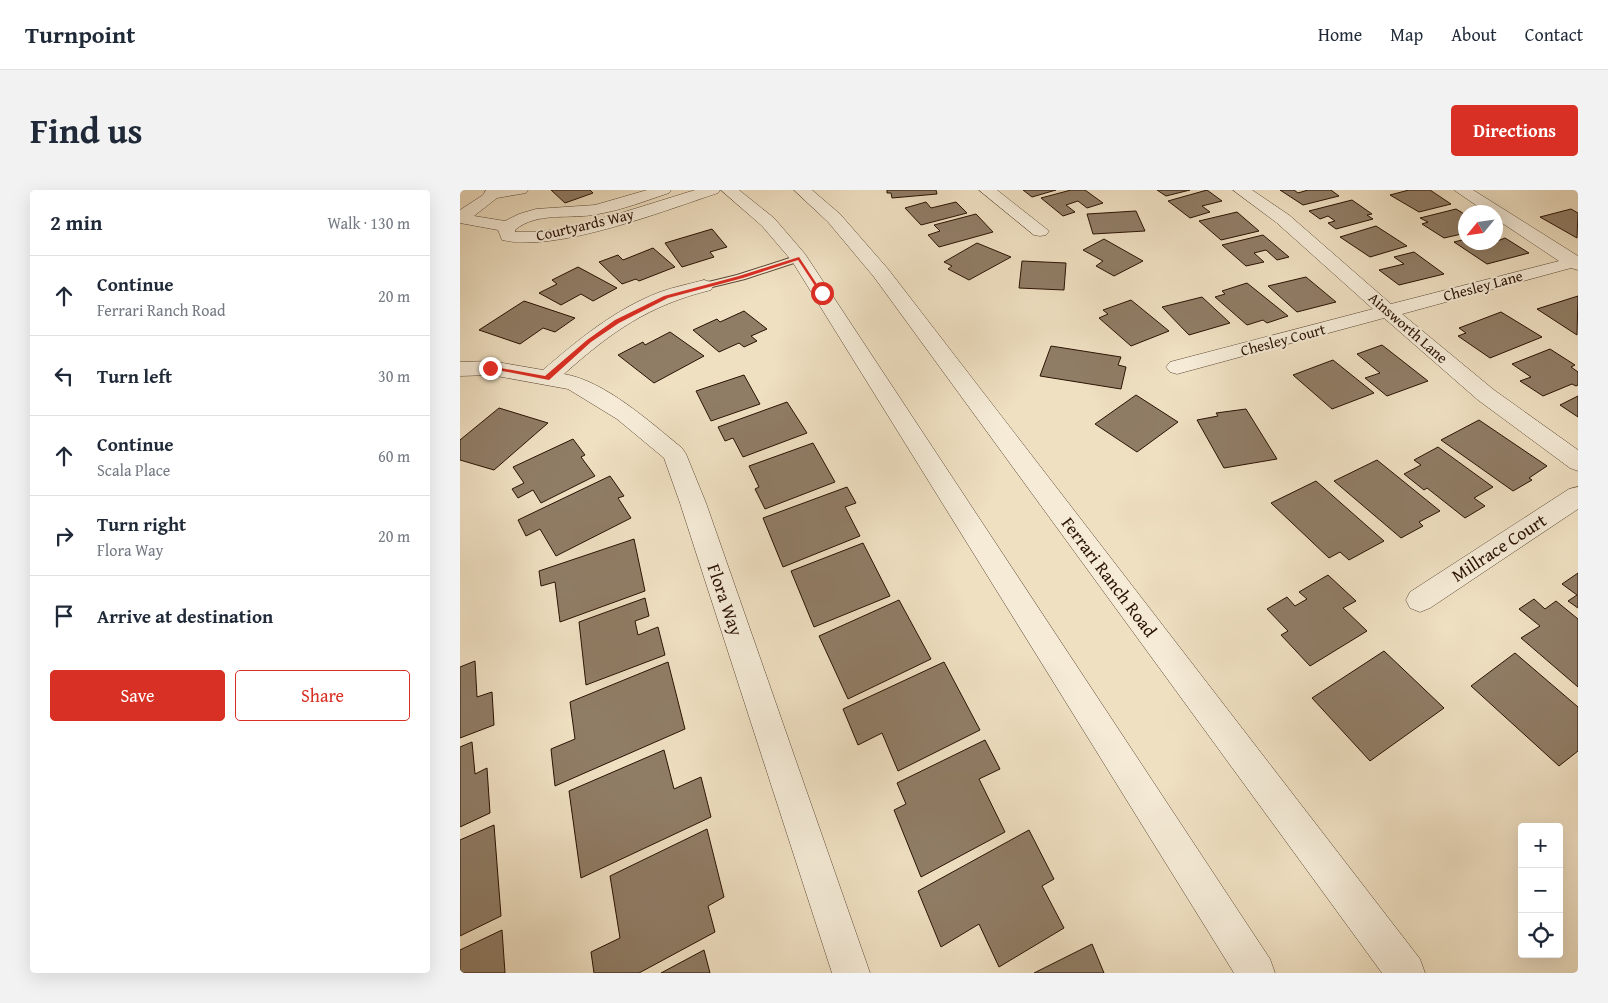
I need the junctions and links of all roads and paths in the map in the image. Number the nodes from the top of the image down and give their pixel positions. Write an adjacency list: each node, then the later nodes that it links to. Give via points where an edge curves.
1 (520, 190): 9 (street)
2 (663, 190): 11 (street, Courtyards Way, via 597,210)
3 (712, 190): 13 (street, Courtyards Way, via 608,222 538,238 508,236)
4 (729, 190): 15 (street, via 768,222)
5 (802, 190): 27 (street, Ferrari Ranch Road, via 834,218 881,273)
6 (987, 190): 14 (street)
7 (1241, 190): 18 (street, Ainsworth Lane, via 1283,219)
8 (1462, 190): 16 (street)
9 (493, 192): 10 (street)
10 (479, 206): 11 (street); 12 (street)
11 (526, 216): 13 (street, Courtyards Way, via 513,221)
12 (460, 218): 13 (street)
13 (508, 227)
14 (1040, 231)
15 (799, 258): 17 (lane); 26 (street)
16 (1576, 263): 18 (street, Chesley Lane)
17 (704, 286): 21 (street, via 666,297 617,322 589,341)
18 (1388, 312): 19 (street, Chesley Court); 22 (street, Ainsworth Lane, via 1486,395)
19 (1178, 367)
20 (460, 368): 21 (street, Flora Way, via 490,368)
21 (547, 378): 25 (street, Flora Way, via 574,384 625,414 674,454)
22 (1578, 462)
23 (1578, 496): 24 (street, Millrace Court)
24 (1420, 600)
25 (851, 973)
26 (1256, 973)
27 (1406, 973)

